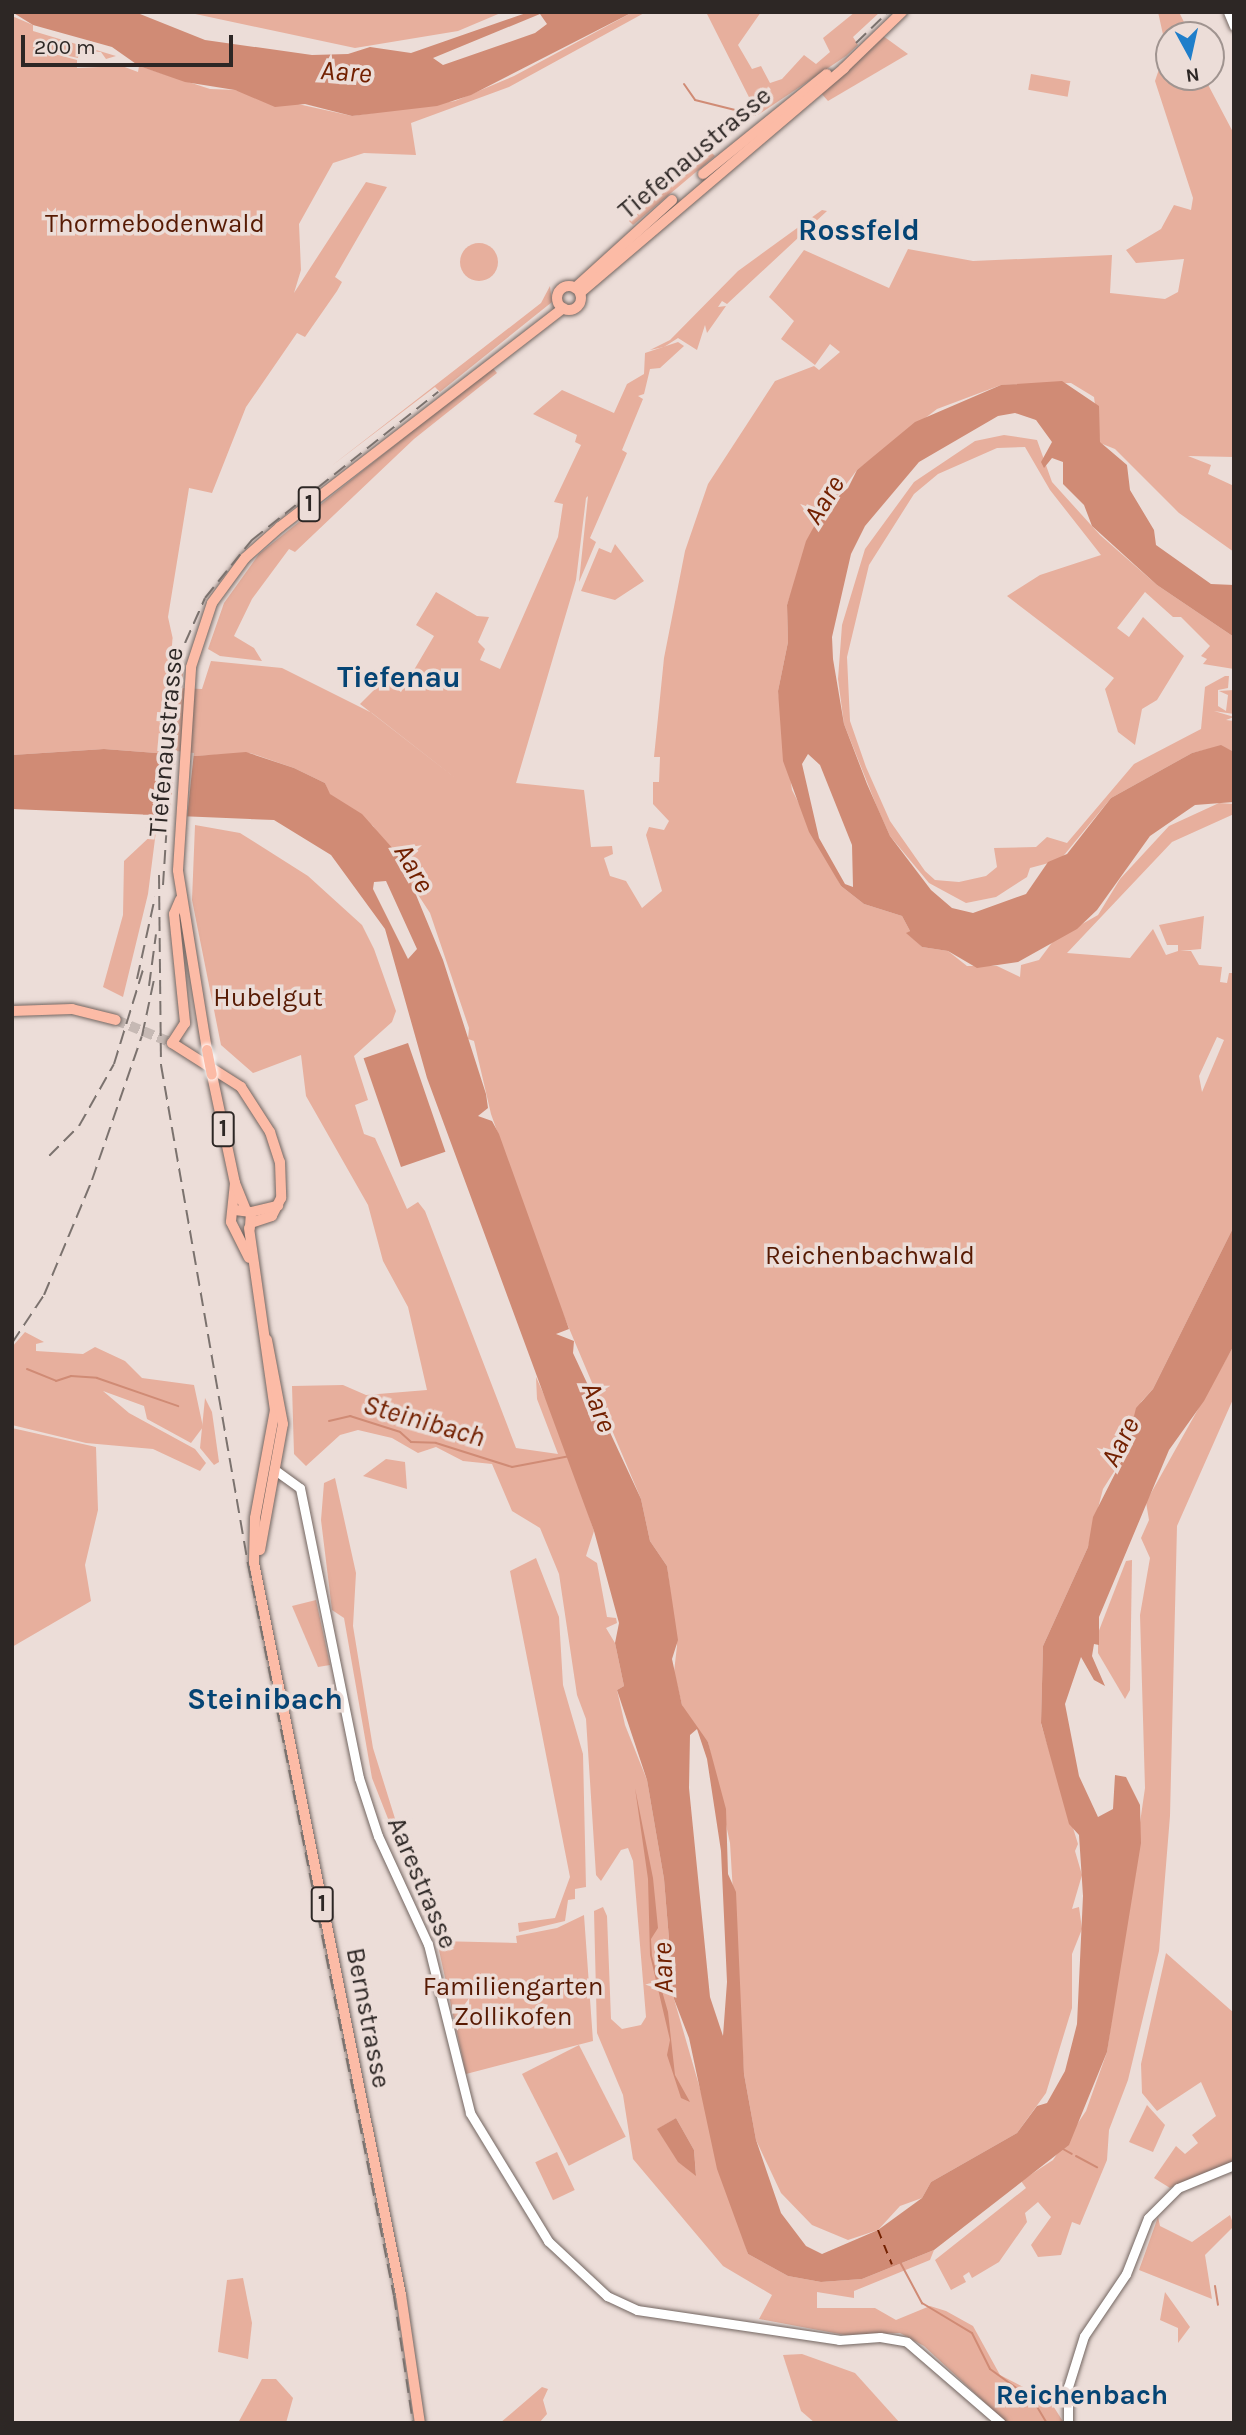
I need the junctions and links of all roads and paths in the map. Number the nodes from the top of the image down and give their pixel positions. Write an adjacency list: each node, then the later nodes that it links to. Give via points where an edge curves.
1 (902, 12): 4 (main road, Tiefenaustrasse, via 851,61)
2 (1228, 12): 3 (street)
3 (1234, 26)
4 (578, 290): 5 (main road, via 561,289); 5 (main road, via 577,308)
5 (560, 305): 6 (main road, Tiefenaustrasse / 1, via 246,558 204,620 189,689)
6 (180, 900): 9 (main road, Tiefenaustrasse / 1, bridge, via 207,1050); 9 (main road, via 174,914 185,1023 172,1043 222,1071 259,1110 280,1162 278,1206)
7 (12, 1011): 8 (main road, via 72,1009)
8 (116, 1020)
9 (245, 1218): 10 (main road, Bernstrasse / 1, via 283,1409)
10 (271, 1468): 12 (main road, Bernstrasse / 1, via 259,1582 401,2295); 13 (street, Aarestrasse, via 300,1488 359,1777 383,1847 428,1944 470,2113 539,2229 583,2276 628,2307 839,2340 880,2337 907,2342)
11 (1234, 2165): 14 (street, via 1178,2188 1148,2218 1126,2274 1084,2336 1068,2387)
12 (420, 2423)
13 (1001, 2423)
14 (1068, 2423)

